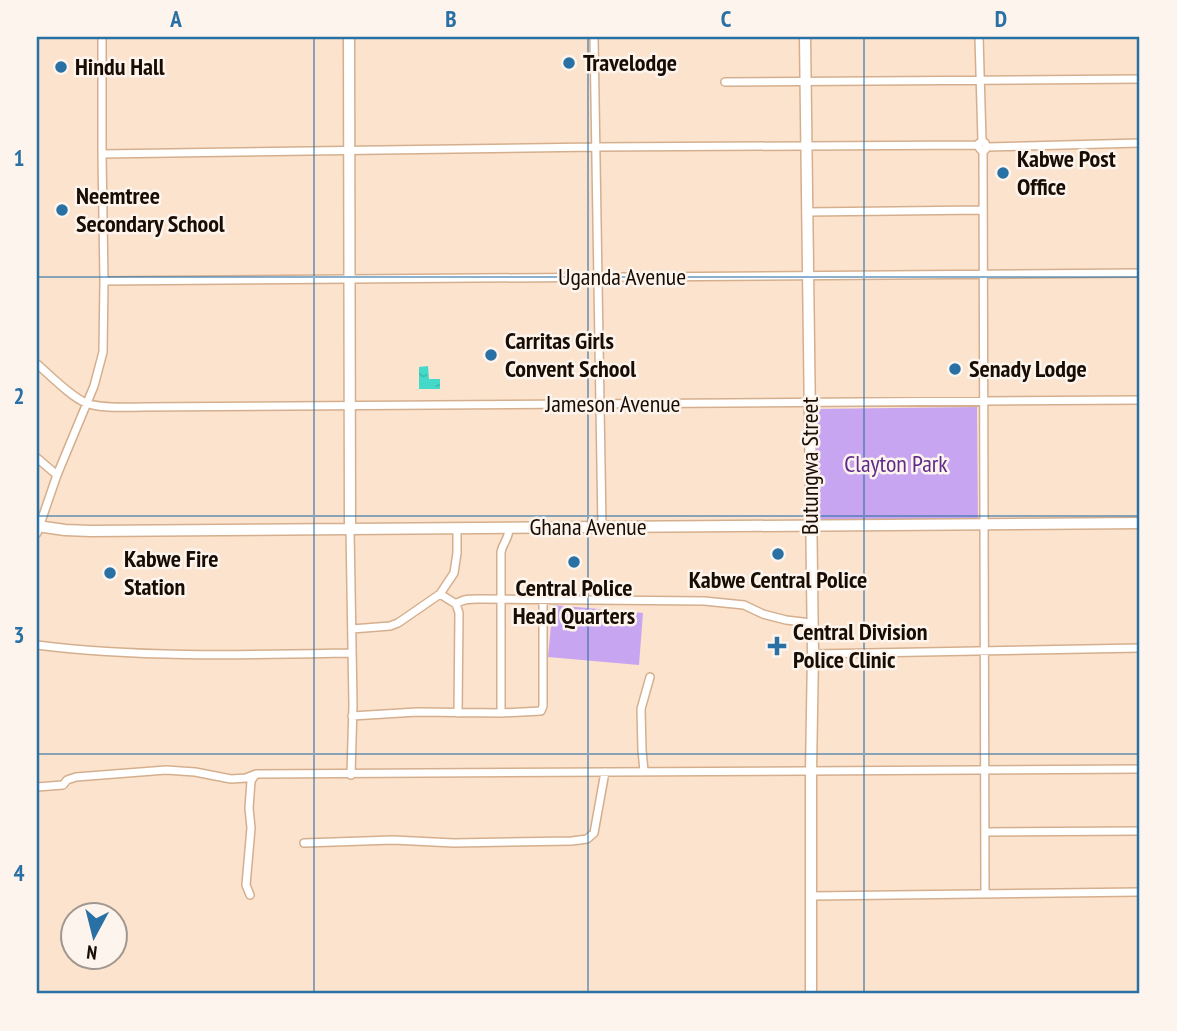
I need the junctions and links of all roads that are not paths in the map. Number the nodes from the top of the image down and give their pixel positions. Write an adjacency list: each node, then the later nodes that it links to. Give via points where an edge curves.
1 (102, 37): 15 (street)
2 (349, 37): 14 (main road)
3 (594, 37): 13 (street)
4 (805, 37): 9 (main road, Butungwa Street)
5 (979, 37): 7 (street)
6 (1140, 79): 7 (street)
7 (980, 81): 9 (street); 12 (street)
8 (725, 82): 9 (street)
9 (805, 83): 11 (main road, Butungwa Street)
10 (1140, 143): 12 (street)
11 (806, 145): 12 (street); 13 (street); 17 (main road, Butungwa Street)
12 (982, 146): 16 (street)
13 (596, 147): 14 (street); 21 (street)
14 (348, 150): 15 (street); 22 (main road)
15 (102, 154): 23 (street)
16 (983, 210): 17 (street); 19 (street)
17 (806, 212): 20 (main road, Butungwa Street)
18 (1140, 273): 19 (street, Uganda Avenue)
19 (983, 275): 20 (street, Uganda Avenue); 26 (street)
20 (807, 276): 21 (street, Uganda Avenue); 28 (main road, Butungwa Street)
21 (598, 277): 22 (street, Uganda Avenue); 29 (street)
22 (349, 279): 23 (street, Uganda Avenue); 30 (main road)
23 (104, 281): 27 (street, via 103,352)
24 (37, 364): 27 (street)
25 (1140, 400): 26 (street, Jameson Avenue)
26 (984, 401): 28 (street, Jameson Avenue); 34 (street)
27 (86, 403): 30 (street, Jameson Avenue); 32 (street)
28 (811, 403): 29 (street, Jameson Avenue); 35 (main road, Butungwa Street)
29 (600, 404): 30 (street, Jameson Avenue); 38 (street)
30 (350, 406): 40 (main road)
31 (37, 458): 32 (street)
32 (57, 475): 39 (street)
33 (1140, 523): 34 (main road, Ghana Avenue)
34 (984, 524): 35 (main road, Ghana Avenue); 49 (street)
35 (811, 525): 38 (main road, Ghana Avenue); 45 (main road, Butungwa Street)
36 (457, 528): 37 (main road, Ghana Avenue); 40 (main road, Ghana Avenue); 41 (street, via 454,573)
37 (509, 528): 38 (main road, Ghana Avenue); 42 (street, via 501,552)
38 (602, 528)
39 (37, 529): 40 (main road, Ghana Avenue)
40 (350, 529): 46 (street)
41 (440, 594): 44 (street); 46 (street, via 398,623)
42 (501, 599): 43 (street); 44 (street, via 467,599); 54 (street)
43 (543, 600): 45 (street, via 704,601 744,605 763,614); 54 (street, via 543,709)
44 (456, 604): 53 (street)
45 (811, 623): 51 (main road, Butungwa Street)
46 (352, 629): 50 (street)
47 (37, 645): 50 (street, via 160,654)
48 (1140, 648): 49 (street)
49 (984, 651): 51 (street); 56 (street)
50 (352, 653): 55 (street)
51 (813, 654): 59 (main road, Butungwa Street)
52 (650, 677): 58 (street, via 641,709)
53 (458, 713): 54 (street); 55 (street)
54 (501, 713)
55 (352, 716): 62 (street)
56 (985, 769): 57 (street); 59 (street); 65 (street)
57 (1140, 769)
58 (645, 771): 59 (street); 60 (street)
59 (811, 771): 70 (main road, Butungwa Street)
60 (606, 772): 62 (street); 66 (street, via 594,833 587,839)
61 (256, 774): 62 (street); 63 (street, via 231,779 166,770 76,777 63,785); 69 (street, via 249,808 246,885)
62 (351, 775)
63 (37, 787)
64 (1140, 831): 65 (street)
65 (985, 832): 68 (street)
66 (304, 843)
67 (1140, 892): 68 (street)
68 (985, 893): 70 (street)
69 (250, 895)
70 (812, 896): 71 (main road, Butungwa Street)
71 (811, 994)

